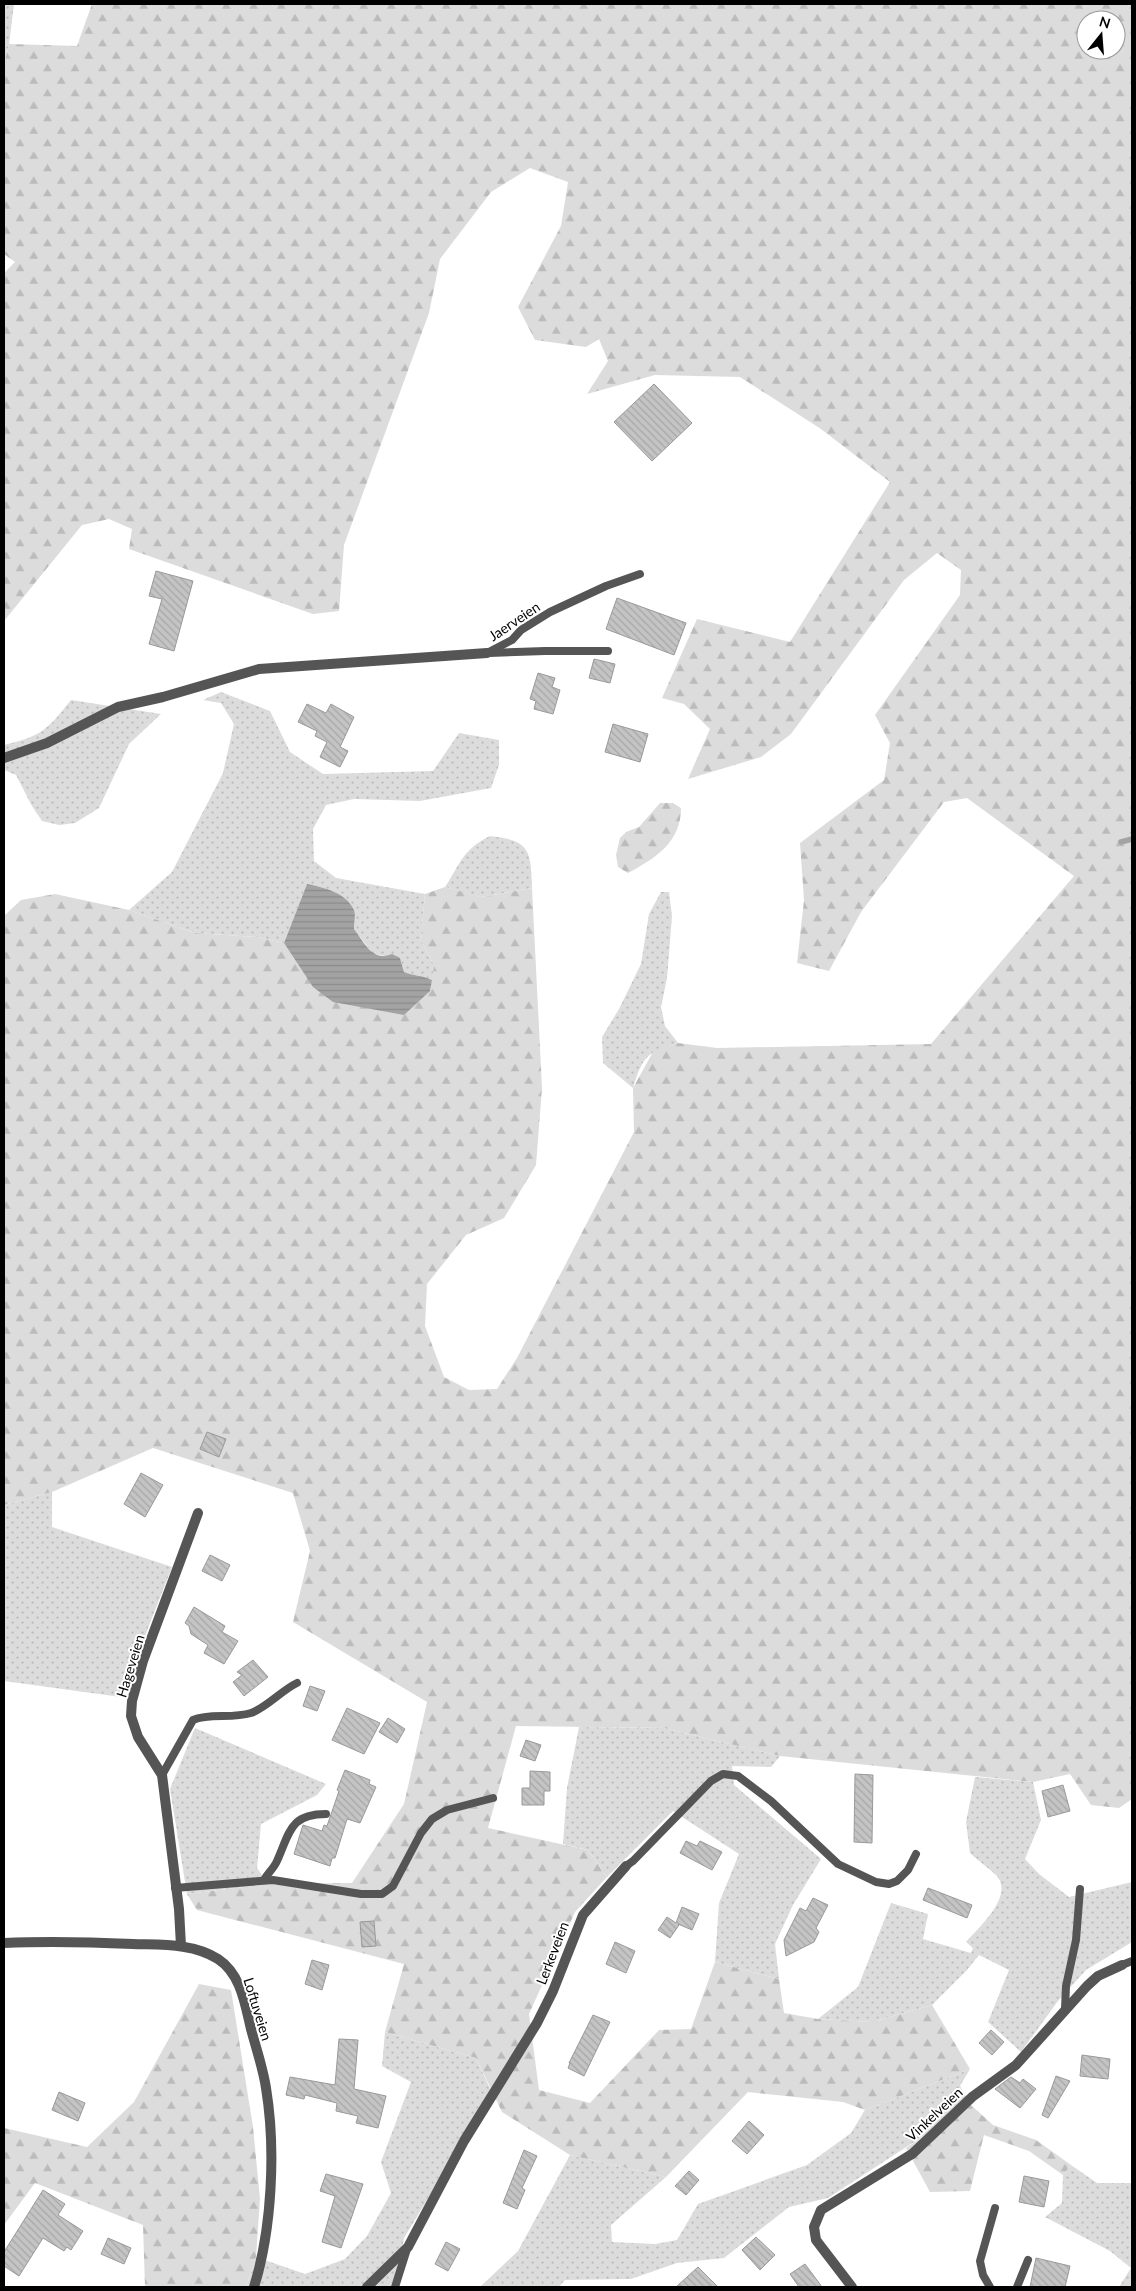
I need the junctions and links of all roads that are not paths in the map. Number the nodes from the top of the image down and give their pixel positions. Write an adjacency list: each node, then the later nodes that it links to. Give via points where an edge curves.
1 (640, 574): 3 (lane, Jaerveien, via 550,612 521,630 512,640)
2 (608, 651): 3 (lane, Jaerveien)
3 (487, 653): 4 (street, via 260,669 118,707 47,743)
4 (4, 758)
5 (198, 1513): 7 (street, Hageveien, via 143,1661 132,1701 131,1716 138,1737)
6 (298, 1683): 7 (lane, via 255,1712 236,1717 200,1717 193,1720)
7 (162, 1775): 13 (street, Hageveien)
8 (493, 1798): 12 (lane, via 446,1810 432,1818 392,1886 382,1894)
9 (326, 1814): 12 (lane, via 310,1814 292,1827 276,1863)
10 (916, 1854): 11 (lane, Lerkeveien, via 905,1874 897,1881 884,1884 838,1864 744,1779 723,1774 711,1780)
11 (626, 1866): 20 (street, Lerkeveien, via 582,1915 537,2023 464,2141)
12 (264, 1880): 13 (lane)
13 (176, 1888): 16 (street, Hageveien)
14 (1080, 1889): 18 (lane)
15 (4, 1943): 16 (street, Loftuveien, via 78,1941)
16 (181, 1946): 22 (street, Loftuveien, via 217,1958 235,1977 266,2086 270,2194 262,2258)
17 (1127, 1963): 18 (street, Vinkelveien, via 1098,1976)
18 (1065, 2009): 25 (street, Vinkelveien, via 1016,2064 972,2097 912,2154 821,2210 814,2227 816,2240)
19 (995, 2208): 26 (lane, via 980,2261)
20 (408, 2247): 23 (street, Lerkeveien); 24 (lane)
21 (1028, 2260): 27 (lane)
22 (254, 2287)
23 (367, 2287)
24 (395, 2287)
25 (852, 2287)
26 (990, 2287)
27 (1017, 2287)

